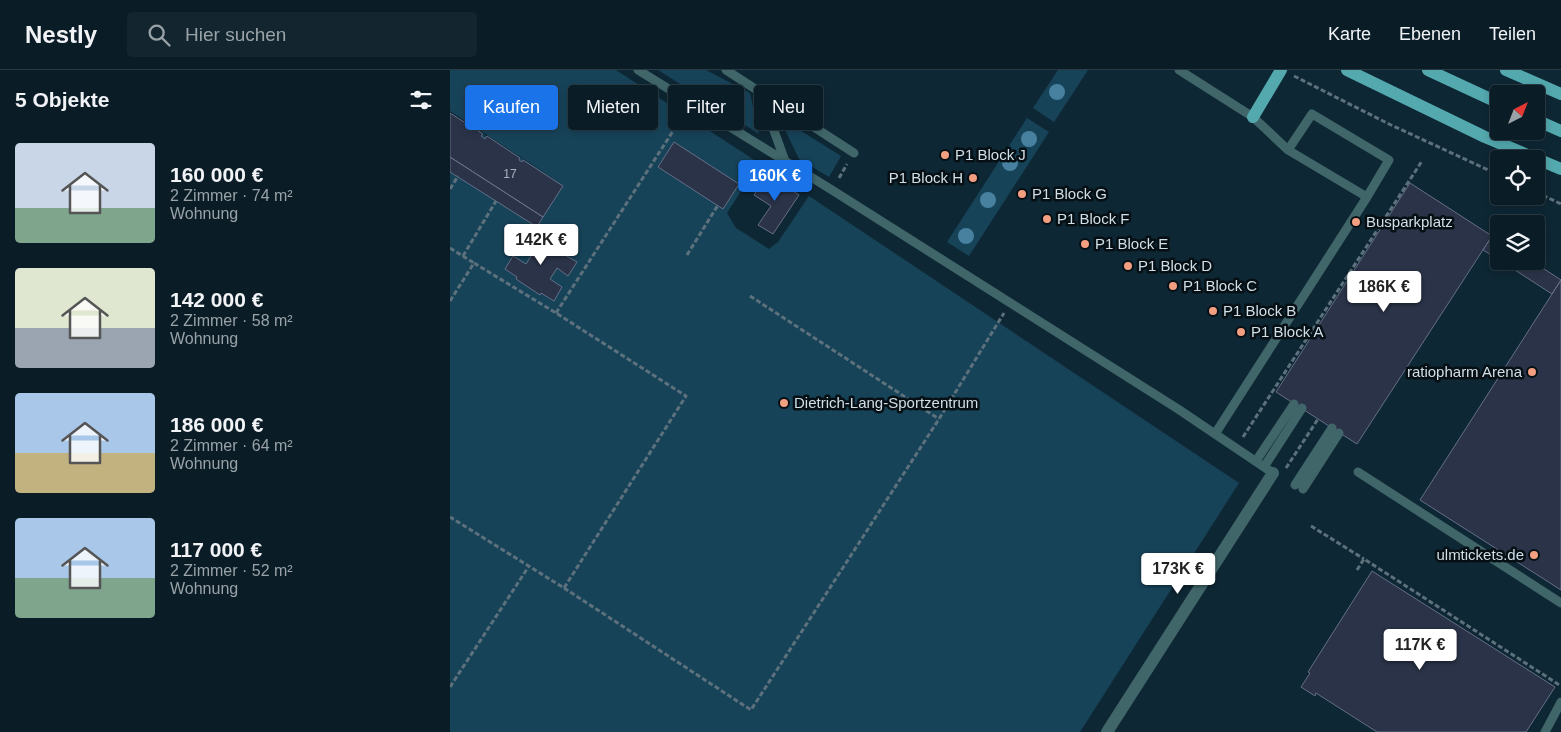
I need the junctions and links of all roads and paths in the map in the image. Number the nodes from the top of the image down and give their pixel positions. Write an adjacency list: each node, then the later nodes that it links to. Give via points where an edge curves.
1 (638, 70): 9 (lane)
2 (726, 70): 8 (lane)
3 (1179, 70): 12 (lane)
4 (1347, 70): 23 (main road, via 1485,137)
5 (1428, 70): 11 (main road)
6 (1506, 70): 10 (main road)
7 (1286, 72): 12 (main road); 24 (path)
8 (754, 88)
9 (668, 89)
10 (1561, 94)
11 (1490, 99)
12 (1253, 117): 19 (lane)
13 (1545, 124): 18 (main road)
14 (674, 130): 40 (path)
15 (735, 130): 21 (lane)
16 (774, 130): 21 (lane)
17 (819, 130): 20 (lane)
18 (1561, 131)
19 (1288, 150): 29 (lane); 29 (lane, via 1312,114 1389,160)
20 (854, 153): 27 (path)
21 (785, 160): 27 (lane)
22 (1422, 161): 44 (path)
23 (1561, 169)
24 (1490, 171)
25 (458, 176): 26 (path)
26 (450, 188)
27 (832, 190): 39 (lane)
28 (1545, 196): 31 (path)
29 (1367, 198): 43 (lane)
30 (496, 201): 35 (path)
31 (1561, 204)
32 (718, 205): 34 (path)
33 (450, 248): 35 (path)
34 (686, 255)
35 (463, 256): 36 (path)
36 (474, 263): 38 (path); 40 (path)
37 (750, 296): 41 (path)
38 (450, 301)
39 (1010, 303): 41 (path); 43 (lane)
40 (556, 314): 54 (path, via 686,396)
41 (939, 418): 54 (path, via 751,710)
42 (1318, 419): 46 (path)
43 (1215, 434): 44 (lane)
44 (1236, 448): 45 (lane)
45 (1256, 461): 46 (lane); 46 (lane, via 1298,406 1278,444)
46 (1274, 469): 59 (street)
47 (1358, 472): 55 (lane)
48 (1299, 487): 48 (lane, via 1309,462 1335,430)
49 (450, 517): 52 (path)
50 (1311, 526): 51 (path)
51 (1364, 559): 53 (path); 56 (path)
52 (529, 566): 54 (path); 57 (path)
53 (1357, 570)
54 (564, 588)
55 (1561, 603)
56 (1561, 686)
57 (450, 687)
58 (1561, 702): 60 (lane)
59 (1107, 732)
60 (1545, 732)

